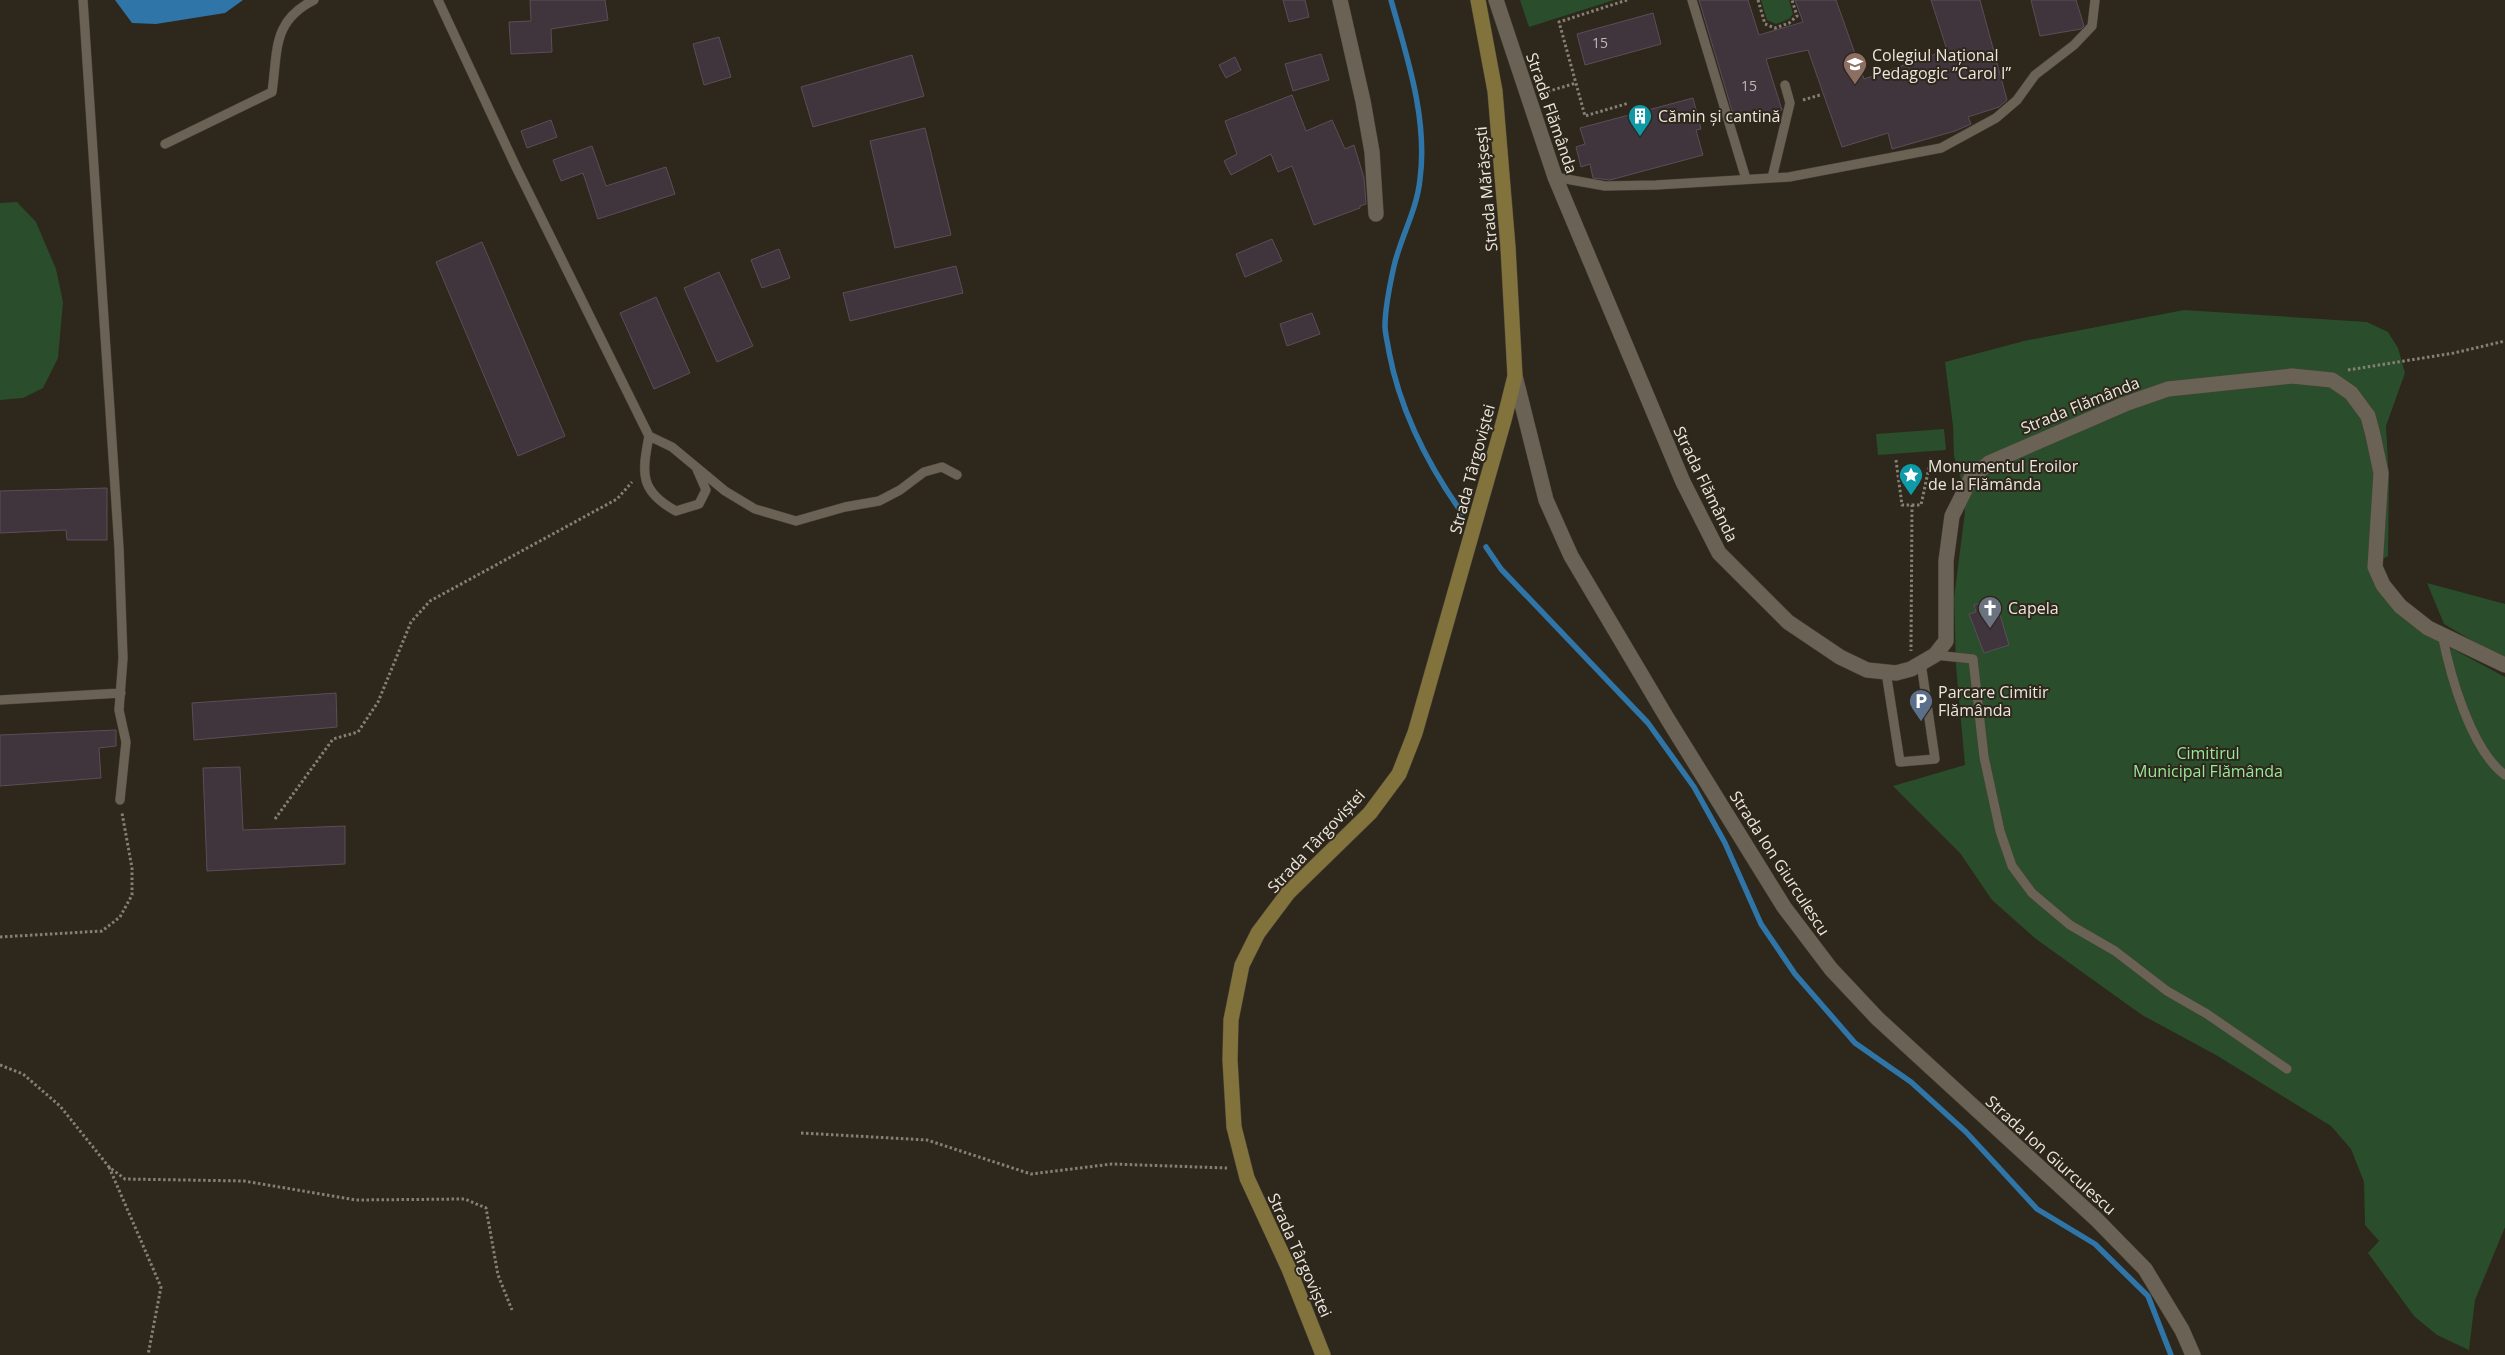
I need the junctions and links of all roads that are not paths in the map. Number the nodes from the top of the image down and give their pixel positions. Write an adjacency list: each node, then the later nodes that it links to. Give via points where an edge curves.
1 (83, 0): 24 (lane, via 119,548)
2 (314, 0): 10 (lane, via 289,16 282,28 272,92)
3 (438, 0): 16 (lane, via 516,167)
4 (1340, 0): 14 (street, via 1365,110 1372,152)
5 (1478, 0): 15 (main road, Strada Mărășești, via 1495,92 1508,246)
6 (1496, 0): 11 (street, Strada Flămânda)
7 (1692, 0): 13 (lane)
8 (2095, 0): 12 (lane, via 2092,26 2074,45 2035,75 2017,100 1996,118 1968,134 1941,148)
9 (1785, 85): 12 (lane, via 1790,103)
10 (165, 144)
11 (1555, 177): 13 (lane, via 1605,186); 23 (street, Strada Flămânda, via 1683,482 1719,553 1788,622 1840,658 1867,670)
12 (1772, 178): 13 (lane)
13 (1746, 179)
14 (1376, 214)
15 (1514, 376): 29 (main road, Strada Târgoviștei, via 1493,463 1415,733 1399,774 1370,813 1288,893 1258,933 1242,965 1232,1020 1230,1060 1234,1127 1245,1168); 30 (street, Strada Ion Giurculescu, via 1546,500 1571,556 1784,907 1830,969 1876,1018 2096,1219 2145,1269 2182,1330)
16 (649, 436): 17 (lane, via 672,447); 17 (lane, via 642,470 650,489 663,504 676,511 699,504 706,490)
17 (694, 464): 18 (lane, via 725,491 755,509 796,521 878,501 924,472 942,467)
18 (957, 475)
19 (2442, 634): 20 (street, Strada Flămânda, via 2428,628 2400,606 2383,585 2375,567 2381,473 2368,416 2352,393 2332,380 2292,376 2168,389 1989,462 1971,478 1952,516 1946,561 1946,641); 21 (street); 26 (lane, via 2448,668 2465,712 2485,754)
20 (1935, 655): 22 (street, Strada Flămânda); 28 (lane, via 1973,659 1984,757 2000,831 2012,866 2032,893 2070,925 2115,951 2167,992 2207,1014)
21 (2505, 664)
22 (1916, 666): 23 (street, Strada Flămânda, via 1896,673); 23 (lane, via 1935,759 1900,762)
23 (1886, 672)
24 (121, 693): 25 (lane); 27 (lane, via 120,710 126,742)
25 (0, 700)
26 (2505, 775)
27 (120, 800)
28 (2287, 1069)
29 (1323, 1355)
30 (2193, 1355)

